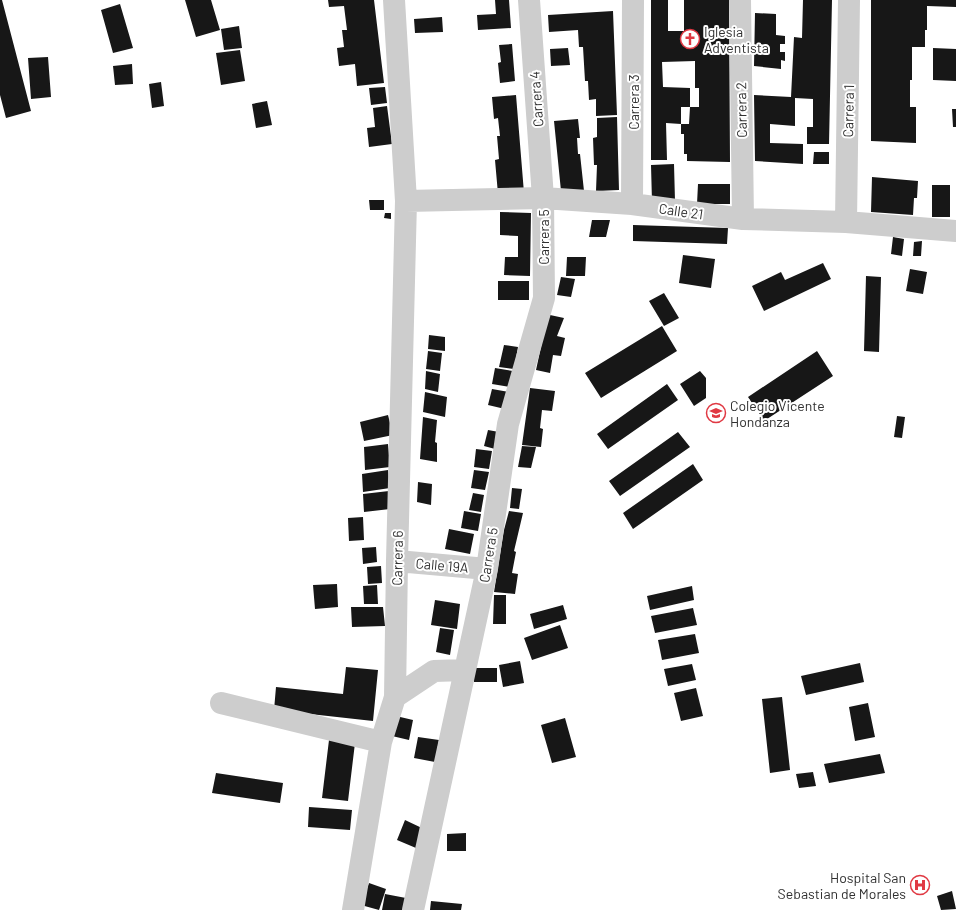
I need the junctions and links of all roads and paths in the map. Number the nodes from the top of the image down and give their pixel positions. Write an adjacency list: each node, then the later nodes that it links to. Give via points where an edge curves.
1 (394, 0): 7 (street)
2 (529, 0): 6 (street, Carrera 4)
3 (633, 0): 8 (street, Carrera 3)
4 (740, 0): 9 (street, Carrera 2)
5 (849, 0): 10 (street, Carrera 1)
6 (543, 198): 7 (street, Calle 21); 8 (street, Calle 21); 13 (street, Carrera 5, via 544,298 508,424)
7 (406, 201): 12 (street, Carrera 6)
8 (632, 204): 9 (street, Calle 21)
9 (743, 219): 10 (street, Calle 21)
10 (846, 222): 11 (street, Calle 21)
11 (956, 231)
12 (397, 561): 13 (street, Calle 19A); 15 (street, Carrera 6)
13 (487, 569): 14 (street, Carrera 5)
14 (465, 670): 15 (street, via 434,671); 19 (street, Carrera 5)
15 (395, 697): 17 (street, Carrera 6)
16 (221, 703): 17 (street)
17 (381, 742): 18 (street, Carrera 6)
18 (353, 910)
19 (413, 910)

